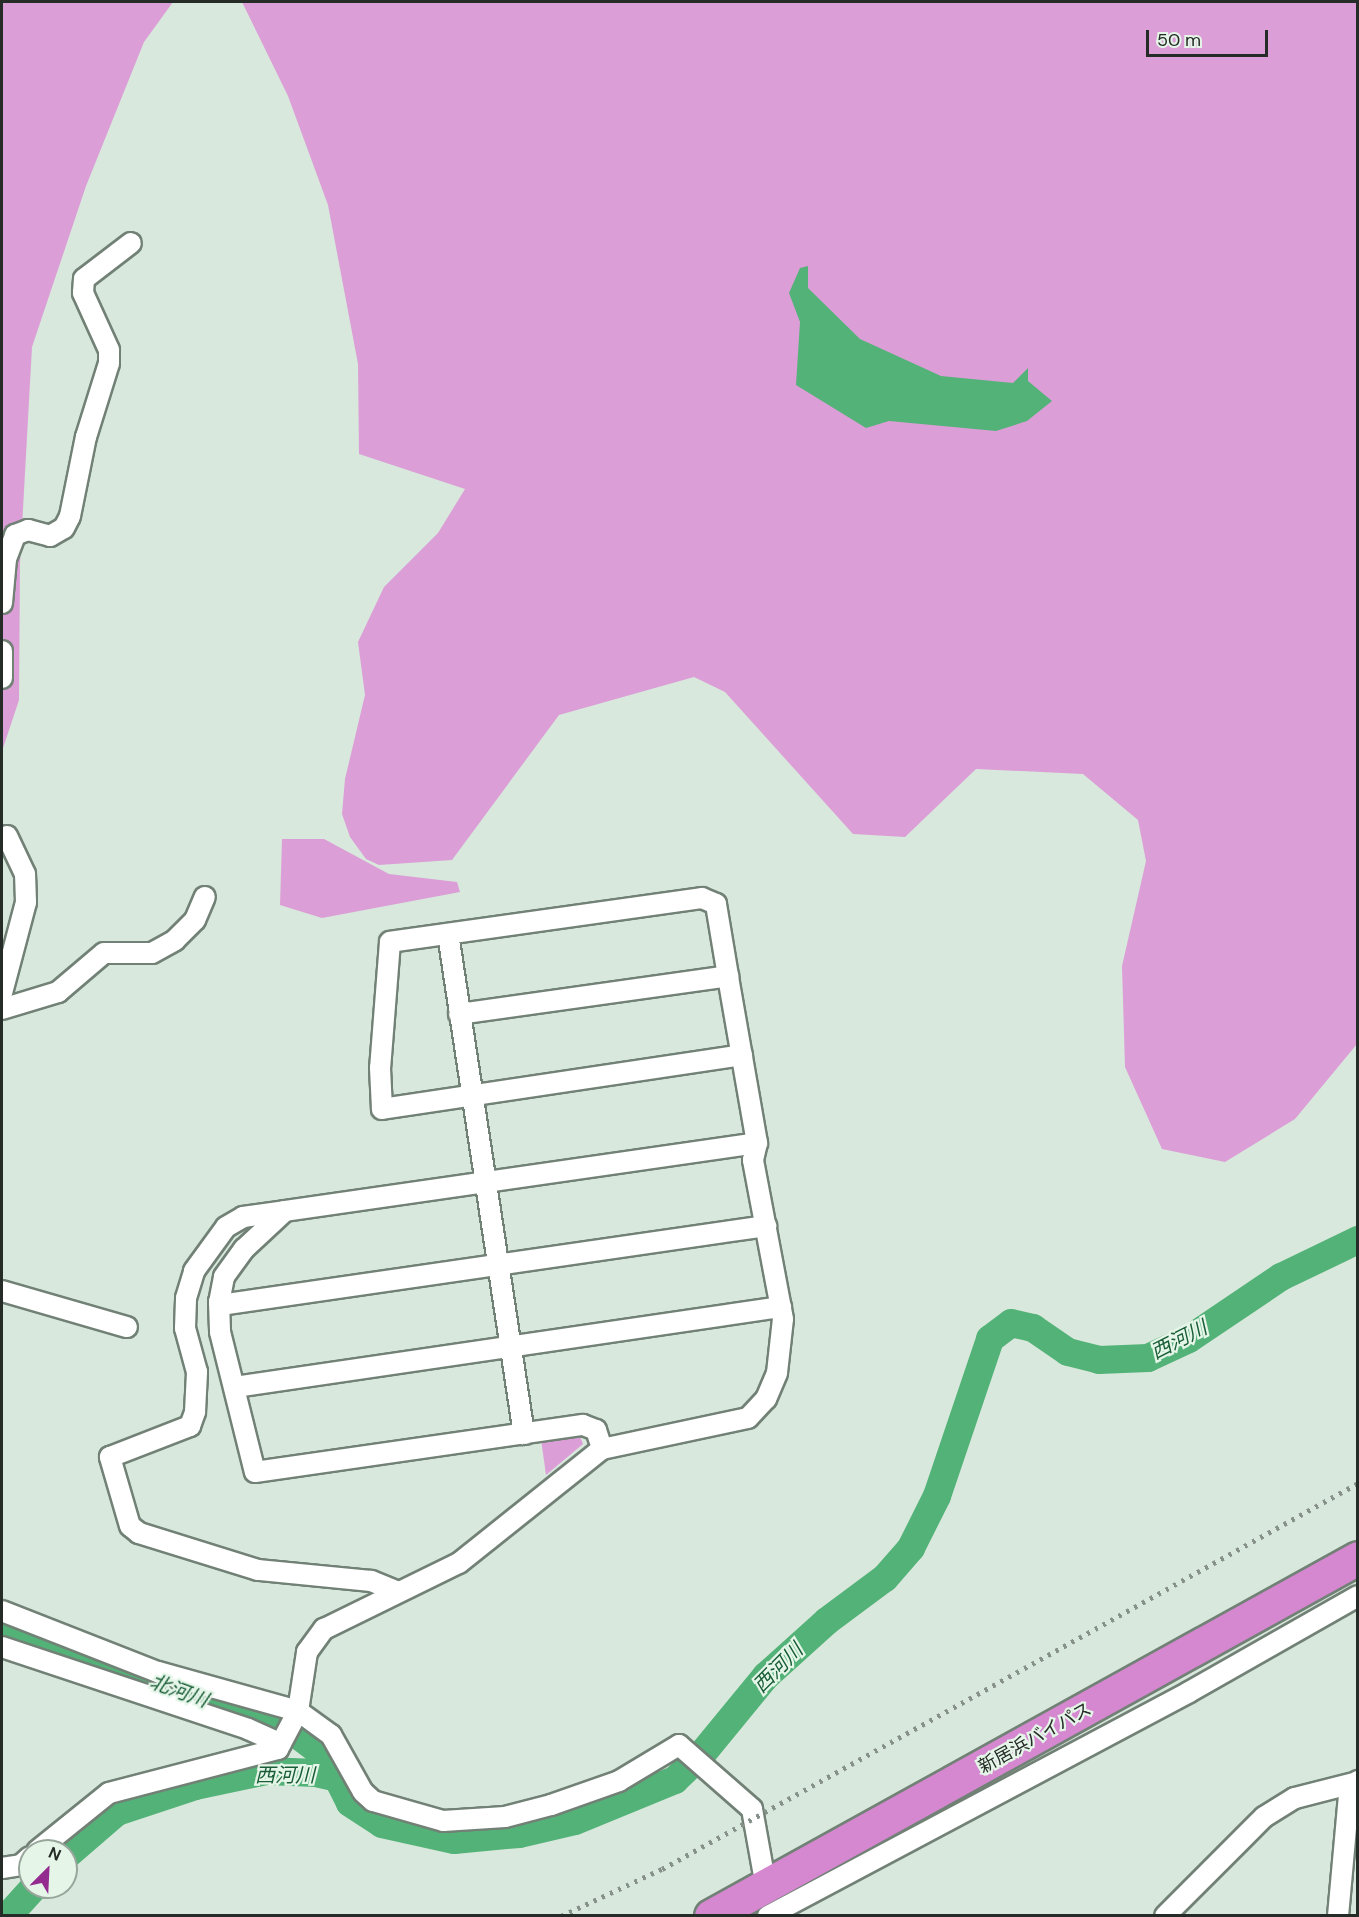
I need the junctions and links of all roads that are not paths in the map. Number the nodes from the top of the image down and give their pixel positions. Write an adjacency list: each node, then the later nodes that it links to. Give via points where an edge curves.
1 (131, 243): 2 (street, via 84,279 83,293 109,350 109,363 86,437 70,516 64,528 50,536 28,530 15,535 6,559)
2 (2, 603)
3 (2, 651): 4 (street)
4 (2, 678)
5 (3, 834): 9 (street, via 25,874 26,902)
6 (206, 897): 10 (street, via 195,920 175,940 152,952 104,953 58,992)
7 (448, 934): 8 (street, via 702,898 716,904); 11 (street); 13 (street, via 390,942 379,1096 382,1109)
8 (728, 976): 11 (street); 12 (street)
9 (2, 993)
10 (2, 1009)
11 (459, 1014): 13 (street)
12 (742, 1055): 13 (street); 14 (street)
13 (471, 1096): 15 (street)
14 (757, 1143): 15 (street); 17 (street, via 753,1160)
15 (484, 1180): 16 (street); 18 (street)
16 (285, 1211): 20 (street, via 244,1249 224,1277); 28 (street, via 243,1217 226,1227 194,1271 186,1298 185,1328 197,1372 195,1412 190,1426 110,1457 130,1526 139,1533 258,1570 371,1581)
17 (766, 1226): 18 (street); 21 (street)
18 (496, 1265): 20 (street, via 227,1304); 23 (street)
19 (2, 1291): 22 (street)
20 (219, 1302): 24 (street, via 220,1332)
21 (781, 1306): 23 (street); 26 (street, via 777,1373 766,1399 748,1418)
22 (127, 1327)
23 (508, 1349): 24 (street); 25 (street)
24 (235, 1388): 25 (street, via 255,1472)
25 (524, 1434): 26 (street, via 583,1425 596,1430)
26 (602, 1449): 28 (street, via 459,1563)
27 (1358, 1558): 38 (highway, 新居浜バイパス)
28 (396, 1591): 32 (street, via 324,1629 307,1652)
29 (1358, 1596): 38 (street, via 1189,1692)
30 (2, 1611): 32 (street, via 140,1666)
31 (2, 1647): 33 (street)
32 (296, 1714): 33 (street); 38 (street, via 331,1735 363,1792 373,1801 443,1821 505,1817 551,1805 619,1781 679,1745 752,1809)
33 (283, 1742): 35 (street, via 267,1754 109,1793)
34 (1356, 1782): 40 (street, via 1295,1798 1264,1817); 41 (street, via 1349,1795)
35 (52, 1839)
36 (18, 1865): 37 (street)
37 (2, 1868)
38 (760, 1904): 39 (highway, 新居浜バイパス)
39 (711, 1916)
40 (1165, 1916)
41 (1338, 1916)

